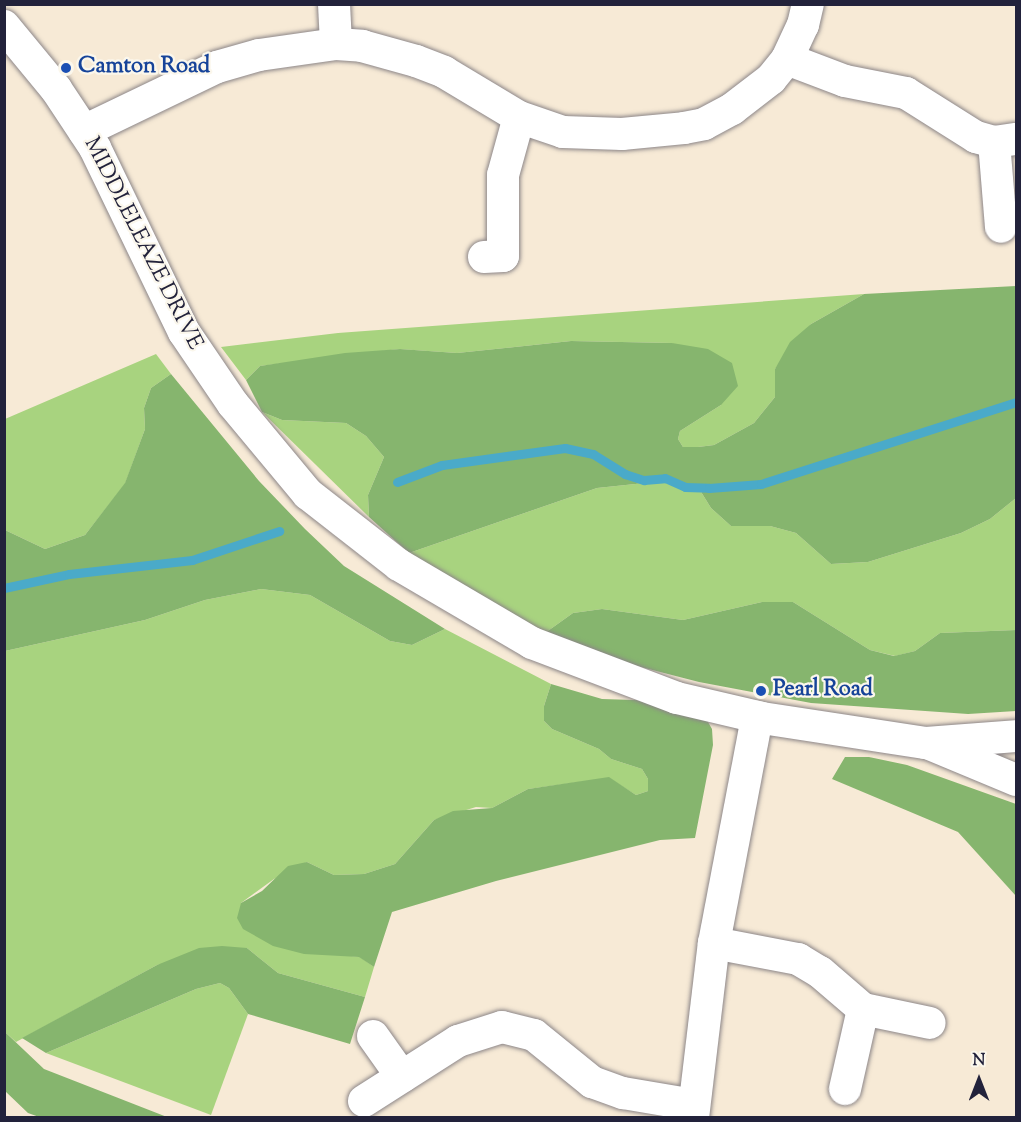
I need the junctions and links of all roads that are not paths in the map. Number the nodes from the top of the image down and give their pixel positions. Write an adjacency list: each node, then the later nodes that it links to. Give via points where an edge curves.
1 (334, 4): 4 (street)
2 (808, 4): 5 (street)
3 (4, 26): 7 (street, MIDDLELEAZE DRIVE, via 38,65)
4 (336, 44): 6 (street, via 362,46 444,72); 7 (street, via 259,55 217,67)
5 (787, 58): 6 (street, via 749,98 704,124 655,132 594,134 563,132); 8 (street, via 845,81 906,93 957,129)
6 (519, 117): 10 (street, via 503,175 503,256)
7 (84, 131): 11 (street, MIDDLELEAZE DRIVE, via 112,179 196,351 271,453 308,494 416,577 532,643 643,688)
8 (1005, 140): 9 (street)
9 (1001, 227)
10 (484, 257)
11 (757, 717): 13 (street, MIDDLELEAZE DRIVE); 15 (street)
12 (1017, 736): 13 (street, MIDDLELEAZE DRIVE)
13 (926, 743): 14 (street, MIDDLELEAZE DRIVE)
14 (1017, 780)
15 (714, 943): 16 (street, via 798,959 820,972); 22 (street)
16 (863, 1009): 17 (street); 20 (street)
17 (930, 1023)
18 (373, 1036): 19 (street)
19 (402, 1077): 21 (street); 22 (street, via 473,1034 511,1028 548,1045 592,1082)
20 (845, 1089)
21 (364, 1101)
22 (693, 1111)

